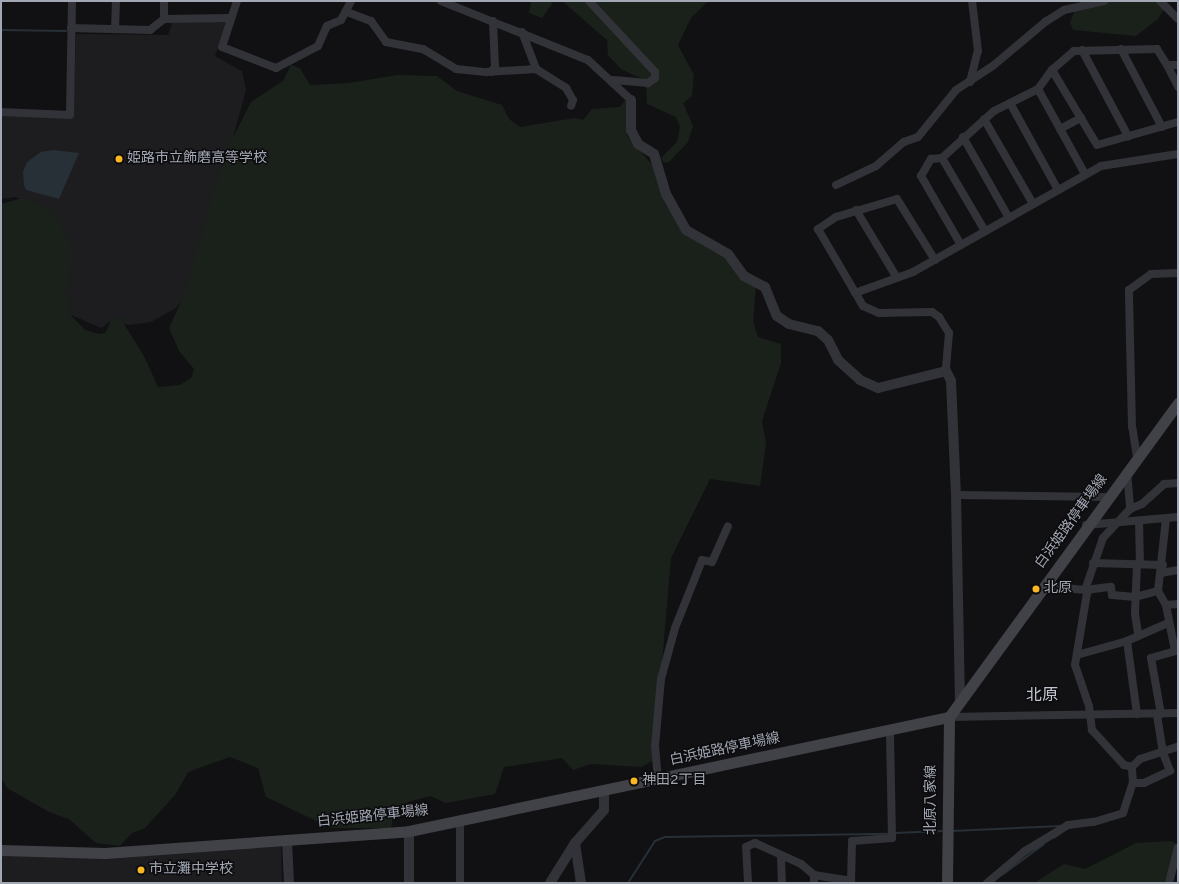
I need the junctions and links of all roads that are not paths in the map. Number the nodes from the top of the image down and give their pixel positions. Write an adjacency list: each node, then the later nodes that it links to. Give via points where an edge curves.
1 (72, 1): 16 (street)
2 (116, 1): 17 (street)
3 (164, 1): 13 (street)
4 (237, 1): 12 (street)
5 (351, 1): 11 (street)
6 (441, 1): 15 (street)
7 (589, 1): 26 (street, via 655,72 655,78 648,84)
8 (972, 1): 27 (street, via 978,51)
9 (1104, 1): 27 (street, via 1064,10)
10 (1160, 1): 14 (street)
11 (347, 12): 12 (street, via 341,20 327,26 318,46 276,68 222,47); 25 (street, via 371,21 386,42 423,49 456,69)
12 (231, 18): 13 (street)
13 (164, 19): 17 (street, via 150,30)
14 (1178, 19)
15 (493, 21): 18 (street); 25 (street, via 495,67)
16 (71, 28): 17 (street); 33 (street, via 70,115)
17 (115, 29)
18 (522, 32): 23 (street); 26 (street, via 588,60)
19 (1121, 49): 20 (street); 21 (street, via 1157,49); 37 (street)
20 (1082, 50): 24 (street, via 1074,51); 39 (street)
21 (1167, 65): 22 (street); 28 (street)
22 (1178, 65)
23 (536, 69): 25 (street); 32 (street, via 566,88 573,100)
24 (1052, 70): 29 (street); 34 (street)
25 (491, 72)
26 (613, 80): 30 (street)
27 (970, 82): 44 (street, via 956,90 918,137 904,142 876,166)
28 (1178, 87)
29 (1038, 89): 31 (street); 38 (street)
30 (631, 100): 55 (street, via 631,130 638,144 654,154 666,194 686,230 728,254 744,276 765,287 777,316 789,324 806,325 818,331 828,340 838,360 860,380 878,388)
31 (1010, 103): 35 (street); 45 (street)
32 (571, 106)
33 (1, 112)
34 (1081, 118): 38 (street); 39 (street, via 1097,145)
35 (984, 119): 40 (street); 46 (street)
36 (1178, 122): 37 (street)
37 (1162, 127): 39 (street)
38 (1060, 129): 43 (street)
39 (1128, 136)
40 (963, 137): 42 (street); 48 (street)
41 (1178, 154): 43 (street, via 1110,163)
42 (942, 158): 49 (street); 50 (street, via 931,158 921,176)
43 (1085, 174): 45 (street)
44 (836, 185)
45 (1058, 190): 46 (street)
46 (1033, 204): 48 (street)
47 (856, 210): 51 (street, via 896,199); 53 (street); 54 (street, via 818,229)
48 (1009, 218): 49 (street)
49 (984, 231): 50 (street)
50 (960, 245): 51 (street)
51 (935, 260): 53 (street)
52 (1178, 273): 57 (street, via 1151,274 1129,290 1132,427)
53 (897, 278): 54 (street)
54 (855, 293): 55 (street, via 863,306 879,312 932,312 939,317 948,333)
55 (946, 372): 60 (street, via 950,381)
56 (1178, 403): 57 (main road, 白浜姫路停車場線)
57 (1138, 457): 58 (main road, 白浜姫路停車場線)
58 (1126, 472): 61 (main road, 白浜姫路停車場線); 62 (street)
59 (1178, 483): 62 (street, via 1164,484)
60 (956, 496): 61 (street); 83 (street)
61 (1107, 497): 67 (main road, 白浜姫路停車場線)
62 (1130, 509): 66 (street)
63 (1178, 517): 64 (street)
64 (1166, 518): 65 (street); 71 (street)
65 (1139, 520): 66 (street); 70 (street)
66 (1115, 523): 67 (street); 69 (street, via 1103,538)
67 (1086, 525): 73 (main road, 白浜姫路停車場線)
68 (728, 526): 93 (street, via 712,562 702,560 675,628 662,679 655,746)
69 (1094, 564): 70 (street); 74 (street)
70 (1139, 564): 71 (street); 76 (street)
71 (1162, 569): 72 (street); 75 (street)
72 (1178, 570)
73 (1044, 586): 74 (street); 83 (main road, 白浜姫路停車場線)
74 (1085, 590): 76 (street, via 1110,587 1112,595); 82 (street)
75 (1158, 591): 76 (street); 78 (street)
76 (1135, 596): 80 (street)
77 (1178, 604): 78 (street)
78 (1166, 605): 79 (street)
79 (1168, 623): 80 (street); 87 (street, via 1173,629 1175,651 1151,658)
80 (1138, 634): 81 (street)
81 (1127, 641): 82 (street); 86 (street)
82 (1077, 655): 85 (street, via 1075,665)
83 (960, 701): 88 (main road, 白浜姫路停車場線)
84 (1178, 713): 87 (street)
85 (1089, 714): 86 (street); 88 (street); 92 (street, via 1092,730 1124,765)
86 (1137, 714): 87 (street)
87 (1159, 714): 91 (street)
88 (949, 717): 89 (main road, 白浜姫路停車場線); 112 (main road, 北原八家線)
89 (890, 730): 93 (main road, 白浜姫路停車場線); 104 (street, via 892,838 852,841)
90 (1178, 747): 91 (street)
91 (1163, 753): 92 (street, via 1140,759); 94 (street, via 1170,771 1144,783)
92 (1132, 767): 94 (street)
93 (658, 780): 95 (main road, 白浜姫路停車場線)
94 (1133, 783): 113 (street, via 1123,813 1094,822 1068,825 1025,851)
95 (604, 792): 96 (main road, 白浜姫路停車場線); 99 (street, via 604,810)
96 (460, 820): 97 (main road, 白浜姫路停車場線); 107 (street)
97 (409, 831): 98 (main road, 白浜姫路停車場線); 106 (street)
98 (287, 841): 101 (main road, 白浜姫路停車場線, via 105,853); 105 (street)
99 (575, 843): 108 (street); 109 (street)
100 (1178, 848): 114 (street)
101 (1, 850)
102 (781, 857): 103 (street, via 801,864); 110 (street, via 755,843 746,847); 111 (street)
103 (814, 879): 104 (street)
104 (851, 882)
105 (289, 883)
106 (409, 883)
107 (460, 883)
108 (550, 883)
109 (581, 883)
110 (748, 883)
111 (782, 883)
112 (947, 883)
113 (987, 883)
114 (1169, 883)

